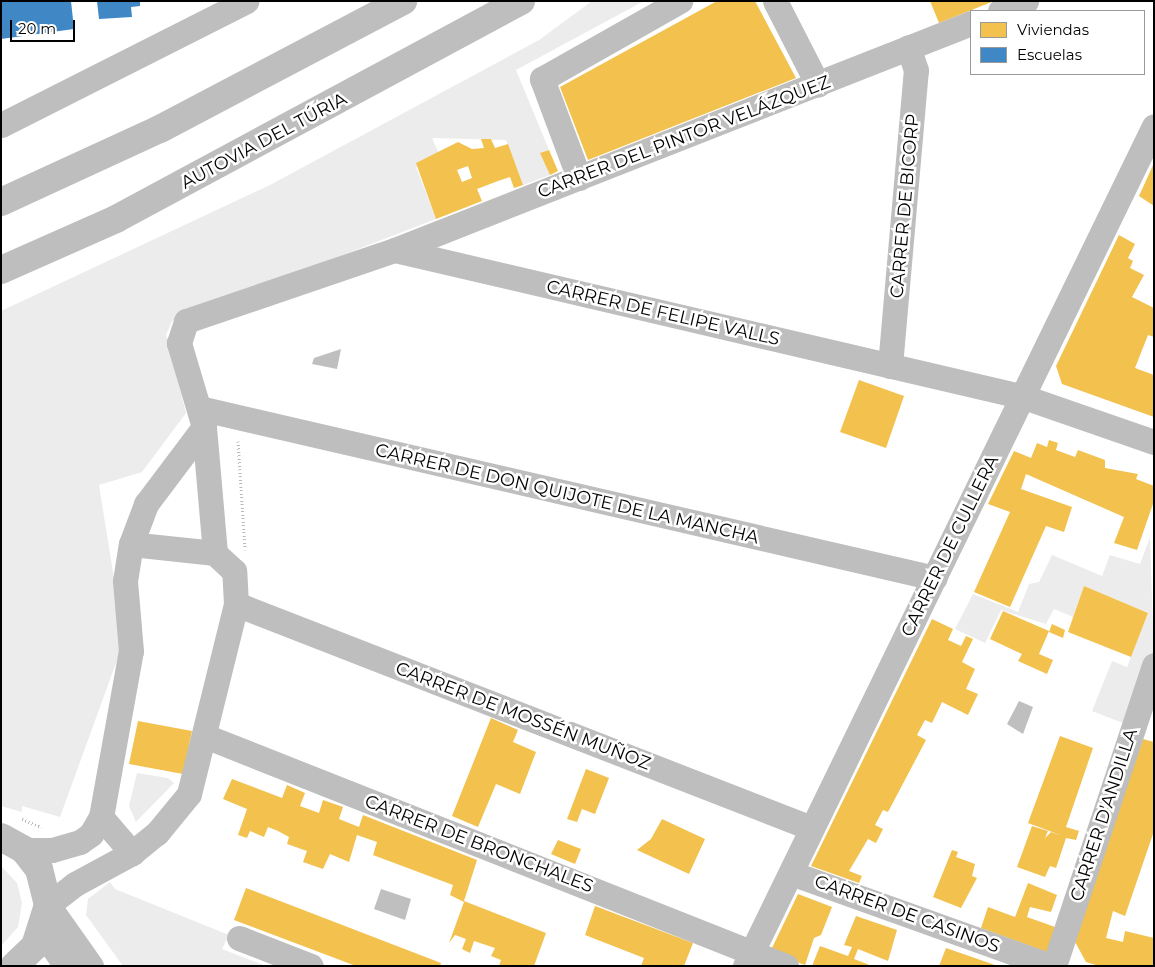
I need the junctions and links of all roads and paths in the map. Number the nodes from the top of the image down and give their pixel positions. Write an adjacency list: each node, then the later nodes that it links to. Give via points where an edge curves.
1 (247, 1): 11 (street)
2 (402, 1): 14 (main road, via 160,129)
3 (521, 1): 16 (main road, AUTOVIA DEL TÚRIA, via 116,219)
4 (680, 1): 13 (street, via 542,79)
5 (775, 1): 10 (street)
6 (1026, 1): 7 (street)
7 (1003, 10)
8 (970, 23): 9 (street, CARRER DEL PINTOR VELÁZQUEZ)
9 (908, 47): 10 (street, CARRER DEL PINTOR VELÁZQUEZ); 17 (street, CARRER DE BICORP, via 916,70)
10 (818, 85): 13 (street, CARRER DEL PINTOR VELÁZQUEZ)
11 (1, 125)
12 (1154, 126): 18 (street, CARRER DE CULLERA)
13 (579, 178): 15 (street, CARRER DEL PINTOR VELÁZQUEZ)
14 (1, 202)
15 (395, 250): 17 (street, CARRER DE FELIPE VALLS); 19 (street, via 194,317 179,332)
16 (1, 270)
17 (890, 366): 18 (street, CARRER DE FELIPE VALLS)
18 (1024, 397): 21 (street, CARRER DE FELIPE VALLS); 25 (street, CARRER DE CULLERA)
19 (201, 417): 22 (street, via 146,504); 23 (street); 25 (street, CARRER DE DON QUIJOTE DE LA MANCHA)
20 (238, 434): 24 (path)
21 (1154, 442)
22 (130, 544): 23 (street); 29 (street, via 125,581 131,651)
23 (215, 553): 26 (street, via 234,571)
24 (246, 553)
25 (935, 578): 30 (street, CARRER DE CULLERA)
26 (236, 604): 28 (street); 30 (street, CARRER DE MOSSÉN MUÑOZ)
27 (1154, 665): 42 (street, CARRER D'ANDILLA)
28 (205, 736): 32 (street, via 189,794 162,828); 36 (street, CARRER DE BRONCHALES)
29 (101, 816): 31 (street, via 91,834 80,842 52,850); 32 (street)
30 (811, 828): 33 (street, CARRER DE CULLERA)
31 (12, 844): 34 (main road, via 41,875)
32 (132, 853): 34 (street, via 75,884)
33 (791, 873): 36 (street, CARRER DE CULLERA); 42 (street, CARRER DE CASINOS)
34 (45, 918): 37 (main road, via 35,946); 38 (main road); 39 (street)
35 (239, 938): 40 (street)
36 (749, 959): 41 (street, CARRER DE BRONCHALES)
37 (14, 966)
38 (68, 966)
39 (91, 966)
40 (311, 966)
41 (786, 966)
42 (1052, 966)

